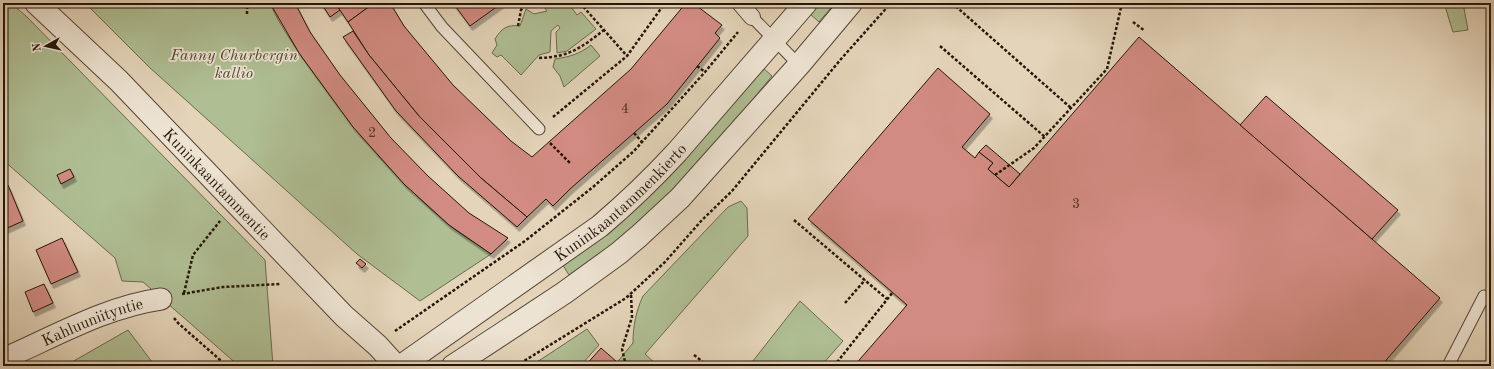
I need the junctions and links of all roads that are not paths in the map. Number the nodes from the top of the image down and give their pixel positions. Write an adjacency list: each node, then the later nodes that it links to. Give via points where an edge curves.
1 (36, 3): 13 (street, Kuninkaantammentie, via 119,81 344,316)
2 (424, 3): 9 (lane, via 442,27)
3 (740, 3): 6 (street)
4 (806, 3): 7 (street, Kuninkaantammenkierto)
5 (851, 3): 8 (street, Kuninkaantammenkierto)
6 (752, 17): 7 (lane)
7 (775, 40): 8 (lane); 14 (street, Kuninkaantammenkierto, via 677,152 613,215)
8 (799, 65): 15 (street, Kuninkaantammenkierto, via 680,198 629,244 564,293)
9 (539, 129)
10 (1491, 298): 16 (lane, via 1484,296)
11 (161, 299): 12 (street, Kahluuniityntie, via 136,303 96,318)
12 (3, 359)
13 (396, 366)
14 (401, 366)
15 (453, 366)
16 (1448, 366)

